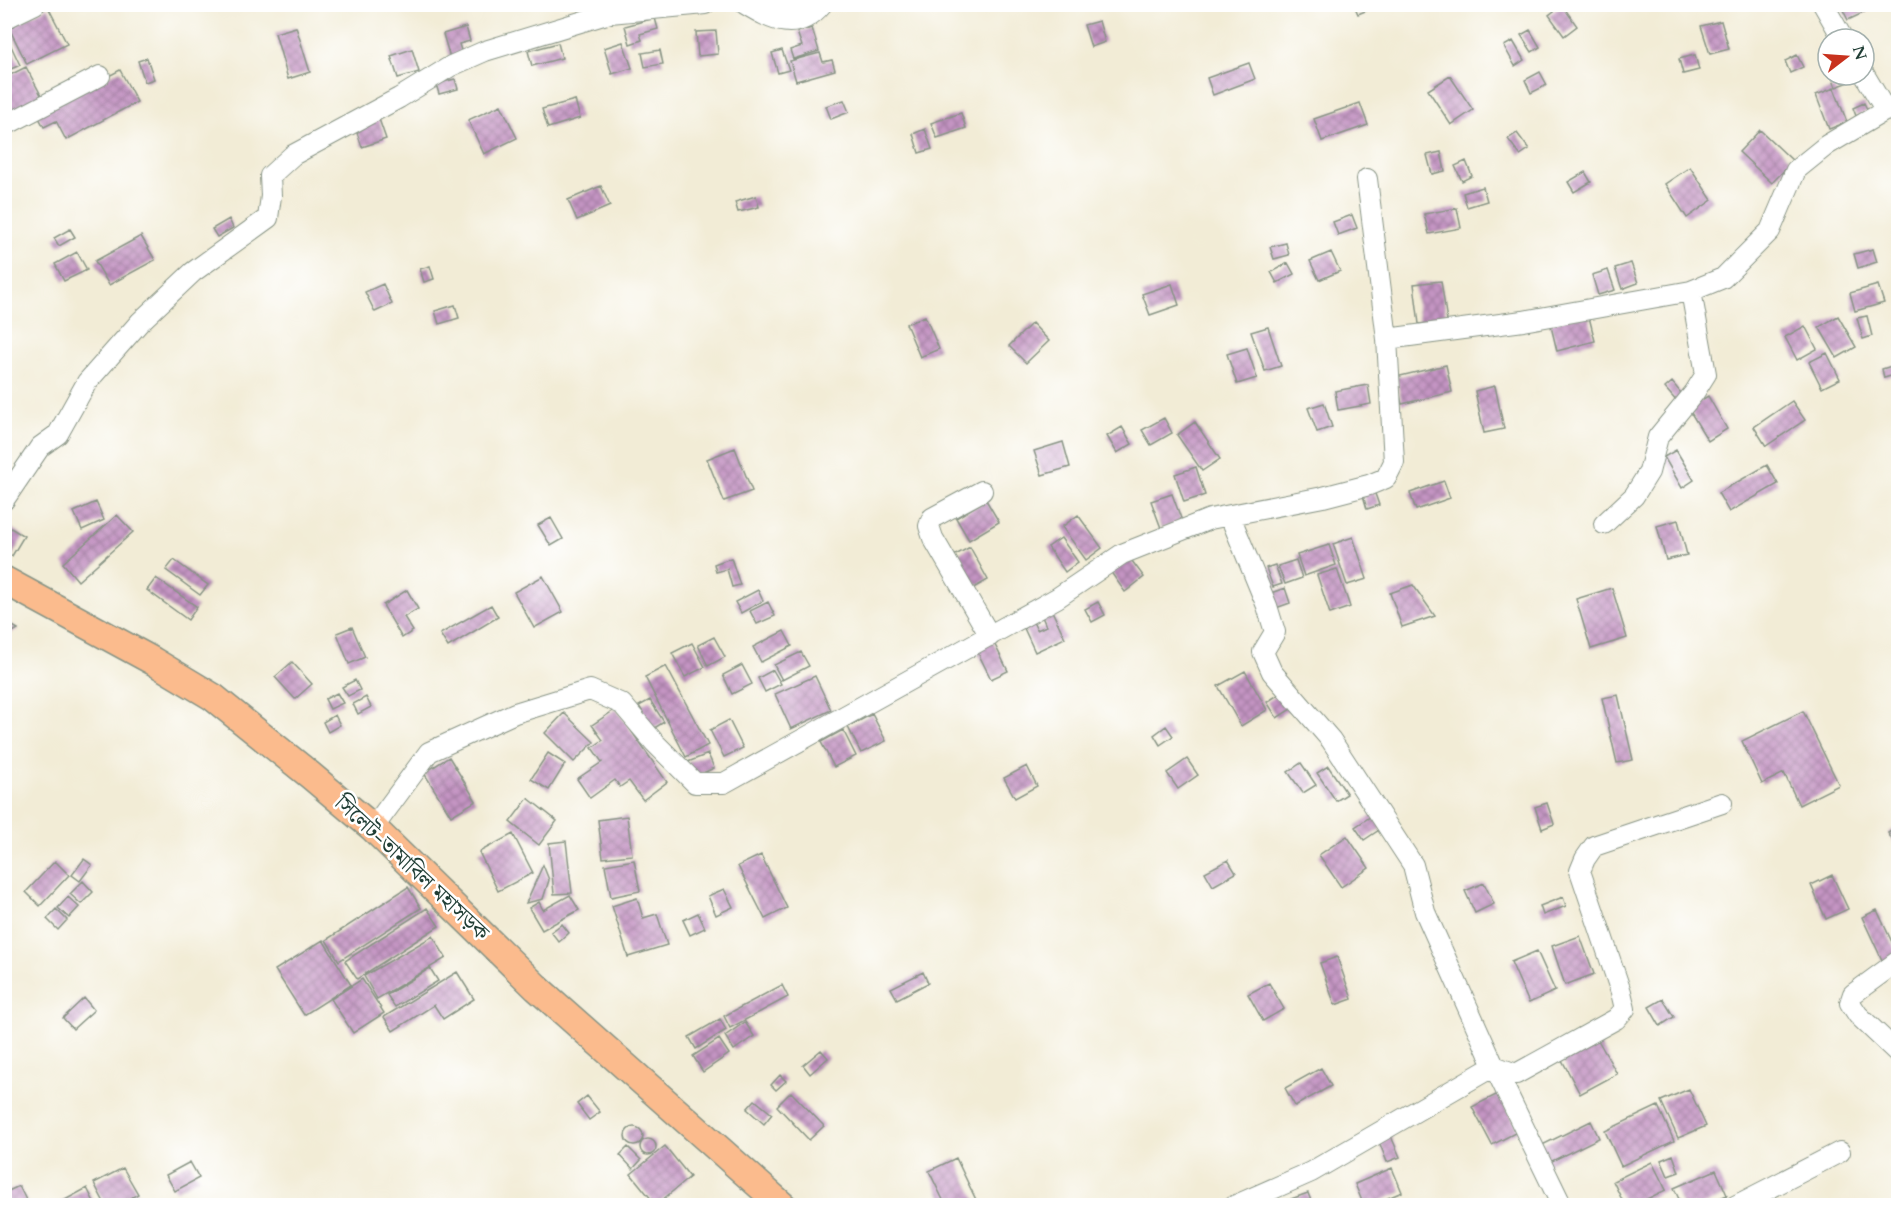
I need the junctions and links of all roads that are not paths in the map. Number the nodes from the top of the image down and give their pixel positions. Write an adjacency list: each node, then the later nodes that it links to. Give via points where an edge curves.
1 (35, 4): 7 (street)
2 (705, 4): 6 (street)
3 (745, 4): 4 (street, via 769,18 793,24 814,14)
4 (822, 4)
5 (1823, 4): 8 (street)
6 (611, 9): 17 (street, via 451,66 292,155 270,176 268,218 193,272 140,322 87,382 58,434 40,447)
7 (4, 18)
8 (1836, 27)
9 (100, 76): 12 (street)
10 (1875, 87): 11 (street)
11 (1892, 107): 14 (street, via 1827,145 1796,170 1770,231 1724,278)
12 (4, 126)
13 (1367, 179): 15 (street)
14 (1691, 291): 15 (street, via 1523,321); 19 (street, via 1706,375 1658,437 1649,472 1634,496)
15 (1388, 339): 18 (street, via 1394,462 1386,478 1323,497)
16 (982, 491): 21 (street, via 932,518 929,526)
17 (4, 500)
18 (1230, 516): 21 (street, via 1210,519 1122,554 1057,598); 26 (street, via 1275,632 1263,652 1272,672 1331,740 1413,866 1425,912)
19 (1604, 524)
20 (4, 580): 23 (highway, সিলেট-তামাবিল মহাসড়ক, via 213,697)
21 (990, 636): 23 (street, via 724,783 695,783 622,704 590,690 515,713 429,752)
22 (1722, 803): 26 (street, via 1594,846 1580,871 1625,1009 1616,1019 1515,1074)
23 (373, 828): 28 (highway, সিলেট-তামাবিল মহাসড়ক, via 537,988)
24 (1899, 961): 25 (street, via 1853,994 1850,1004)
25 (1899, 1053)
26 (1494, 1066): 29 (street, via 1311,1172); 30 (street)
27 (1840, 1152): 31 (street)
28 (783, 1206)
29 (1234, 1206)
30 (1562, 1206)
31 (1735, 1206)

